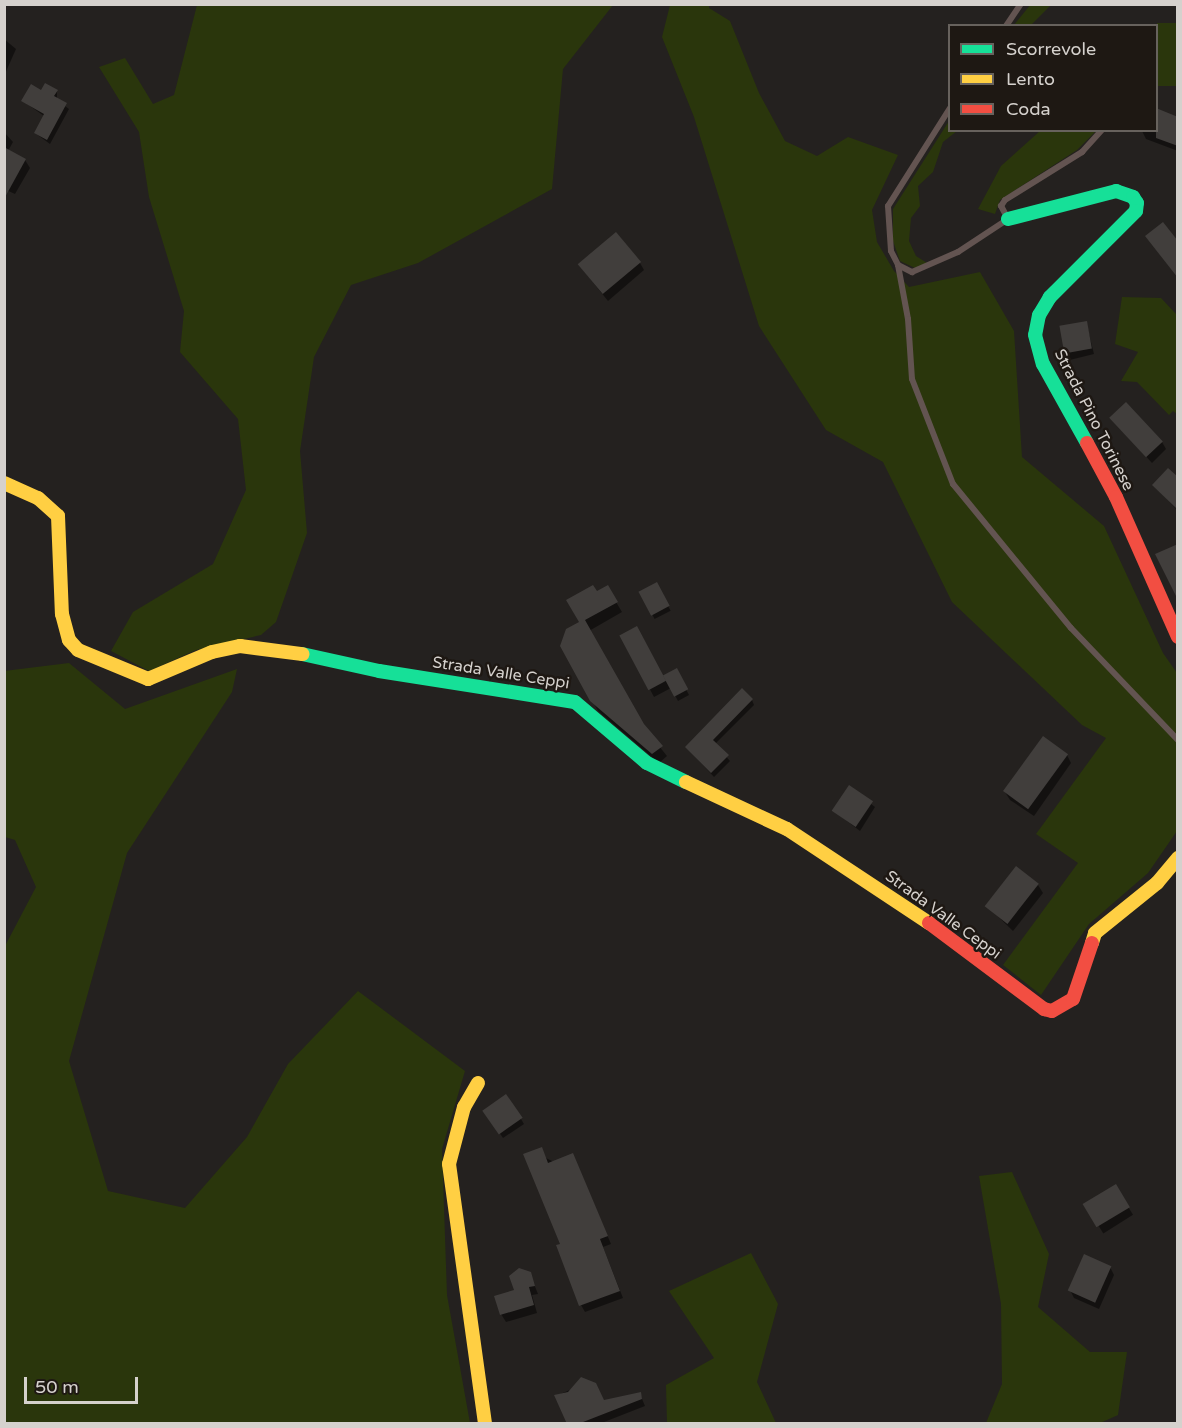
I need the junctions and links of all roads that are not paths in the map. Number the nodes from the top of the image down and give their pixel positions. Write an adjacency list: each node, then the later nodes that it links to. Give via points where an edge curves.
1 (1021, 4): 2 (lane)
2 (1007, 24)
3 (948, 111): 6 (lane, via 888,206 886,226)
4 (1100, 132): 5 (lane, via 1082,152 1005,200 1001,206)
5 (1008, 219): 6 (lane, via 919,271); 8 (street, Strada Pino Torinese, via 1116,191 1133,197 1137,203 1136,211 1050,297 1039,315 1035,335 1043,364 1116,497)
6 (898, 265): 9 (lane, via 908,319 912,379 953,484 1071,628)
7 (4, 483): 10 (street, Strada Valle Ceppi, via 38,498 58,516 63,625 78,650 147,679 212,652 240,646 269,646 379,671 575,702 647,763 787,829 892,896 1044,1009 1052,1011 1073,999 1095,933 1157,883)
8 (1178, 637)
9 (1178, 740)
10 (1178, 858)
11 (478, 1083): 12 (street, via 464,1107 449,1164)
12 (485, 1424)

